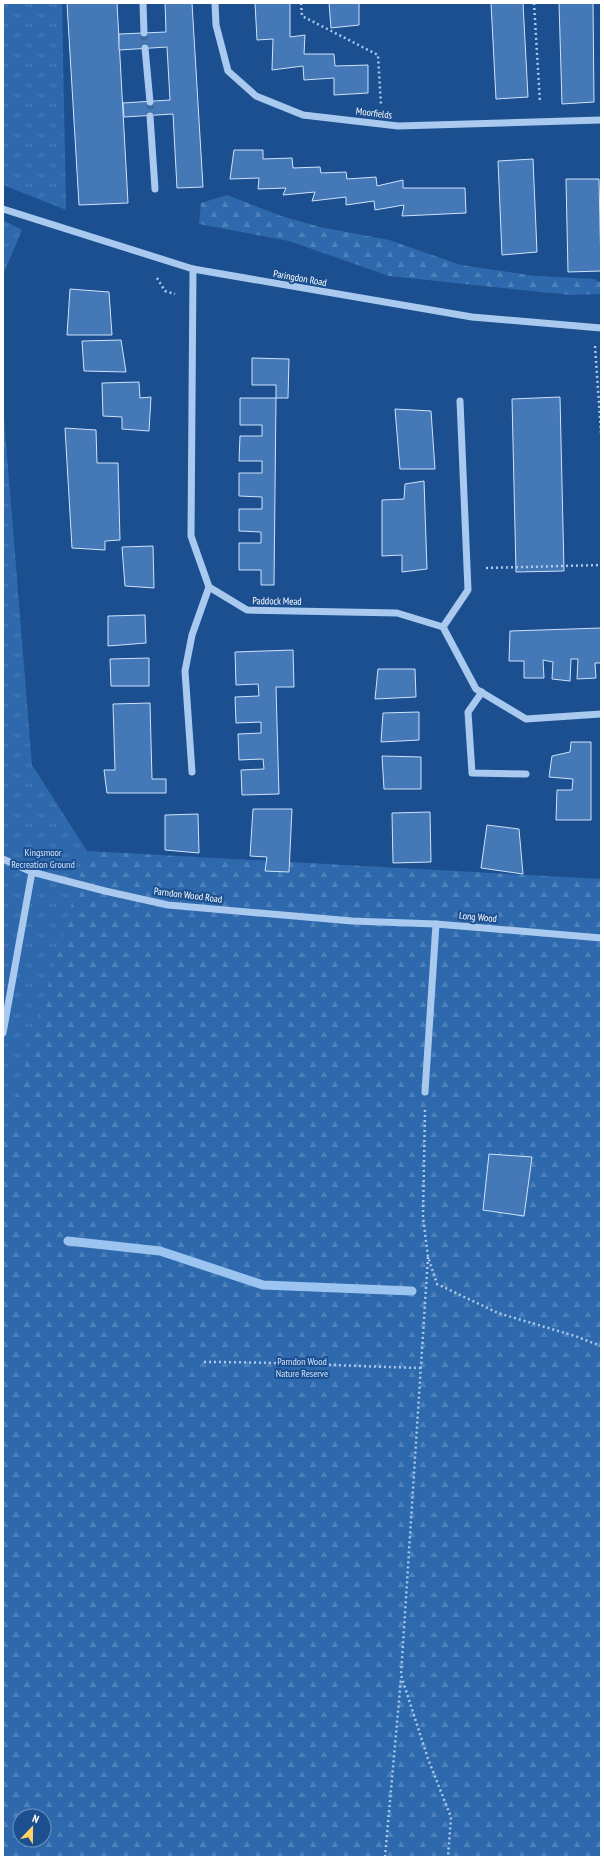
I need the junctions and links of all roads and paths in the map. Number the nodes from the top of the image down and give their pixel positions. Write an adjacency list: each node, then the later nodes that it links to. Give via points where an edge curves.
1 (143, 3): 5 (street)
2 (215, 3): 11 (street, Moorfields, via 216,25 228,71 256,96 303,115)
3 (302, 3): 11 (path, via 302,16 378,55)
4 (534, 3): 10 (path)
5 (144, 33)
6 (144, 48): 7 (street)
7 (150, 102)
8 (150, 116): 12 (street)
9 (601, 120): 10 (street, Moorfields)
10 (541, 122): 11 (street, Moorfields, via 398,126)
11 (382, 124)
12 (155, 189)
13 (3, 209): 14 (street, Paringdon Road)
14 (193, 269): 15 (street, Paringdon Road, via 472,317); 21 (street, via 192,536)
15 (601, 328)
16 (596, 356): 18 (path)
17 (460, 401): 20 (street)
18 (601, 434)
19 (601, 565): 20 (path)
20 (468, 568): 22 (street, via 468,590)
21 (209, 587): 22 (street, Paddock Mead, via 247,610 398,612); 25 (street, via 192,635 185,671)
22 (443, 627): 23 (street, via 476,689)
23 (482, 692): 24 (street, via 526,719); 26 (street, via 468,712 472,774)
24 (601, 714)
25 (192, 772)
26 (526, 774)
27 (3, 859): 28 (street, Parndon Wood Road)
28 (32, 872): 29 (street, Parndon Wood Road, via 168,905); 32 (street)
29 (352, 921): 30 (street, Long Wood)
30 (436, 924): 31 (street, Long Wood); 33 (street)
31 (601, 938)
32 (3, 1033)
33 (425, 1092): 34 (path, via 423,1218)
34 (428, 1257): 35 (path, via 437,1284 498,1313); 37 (path)
35 (601, 1346)
36 (204, 1362): 37 (path)
37 (420, 1368): 38 (path)
38 (401, 1675): 39 (path); 40 (path, via 428,1759 451,1817)
39 (385, 1857)
40 (448, 1857)

